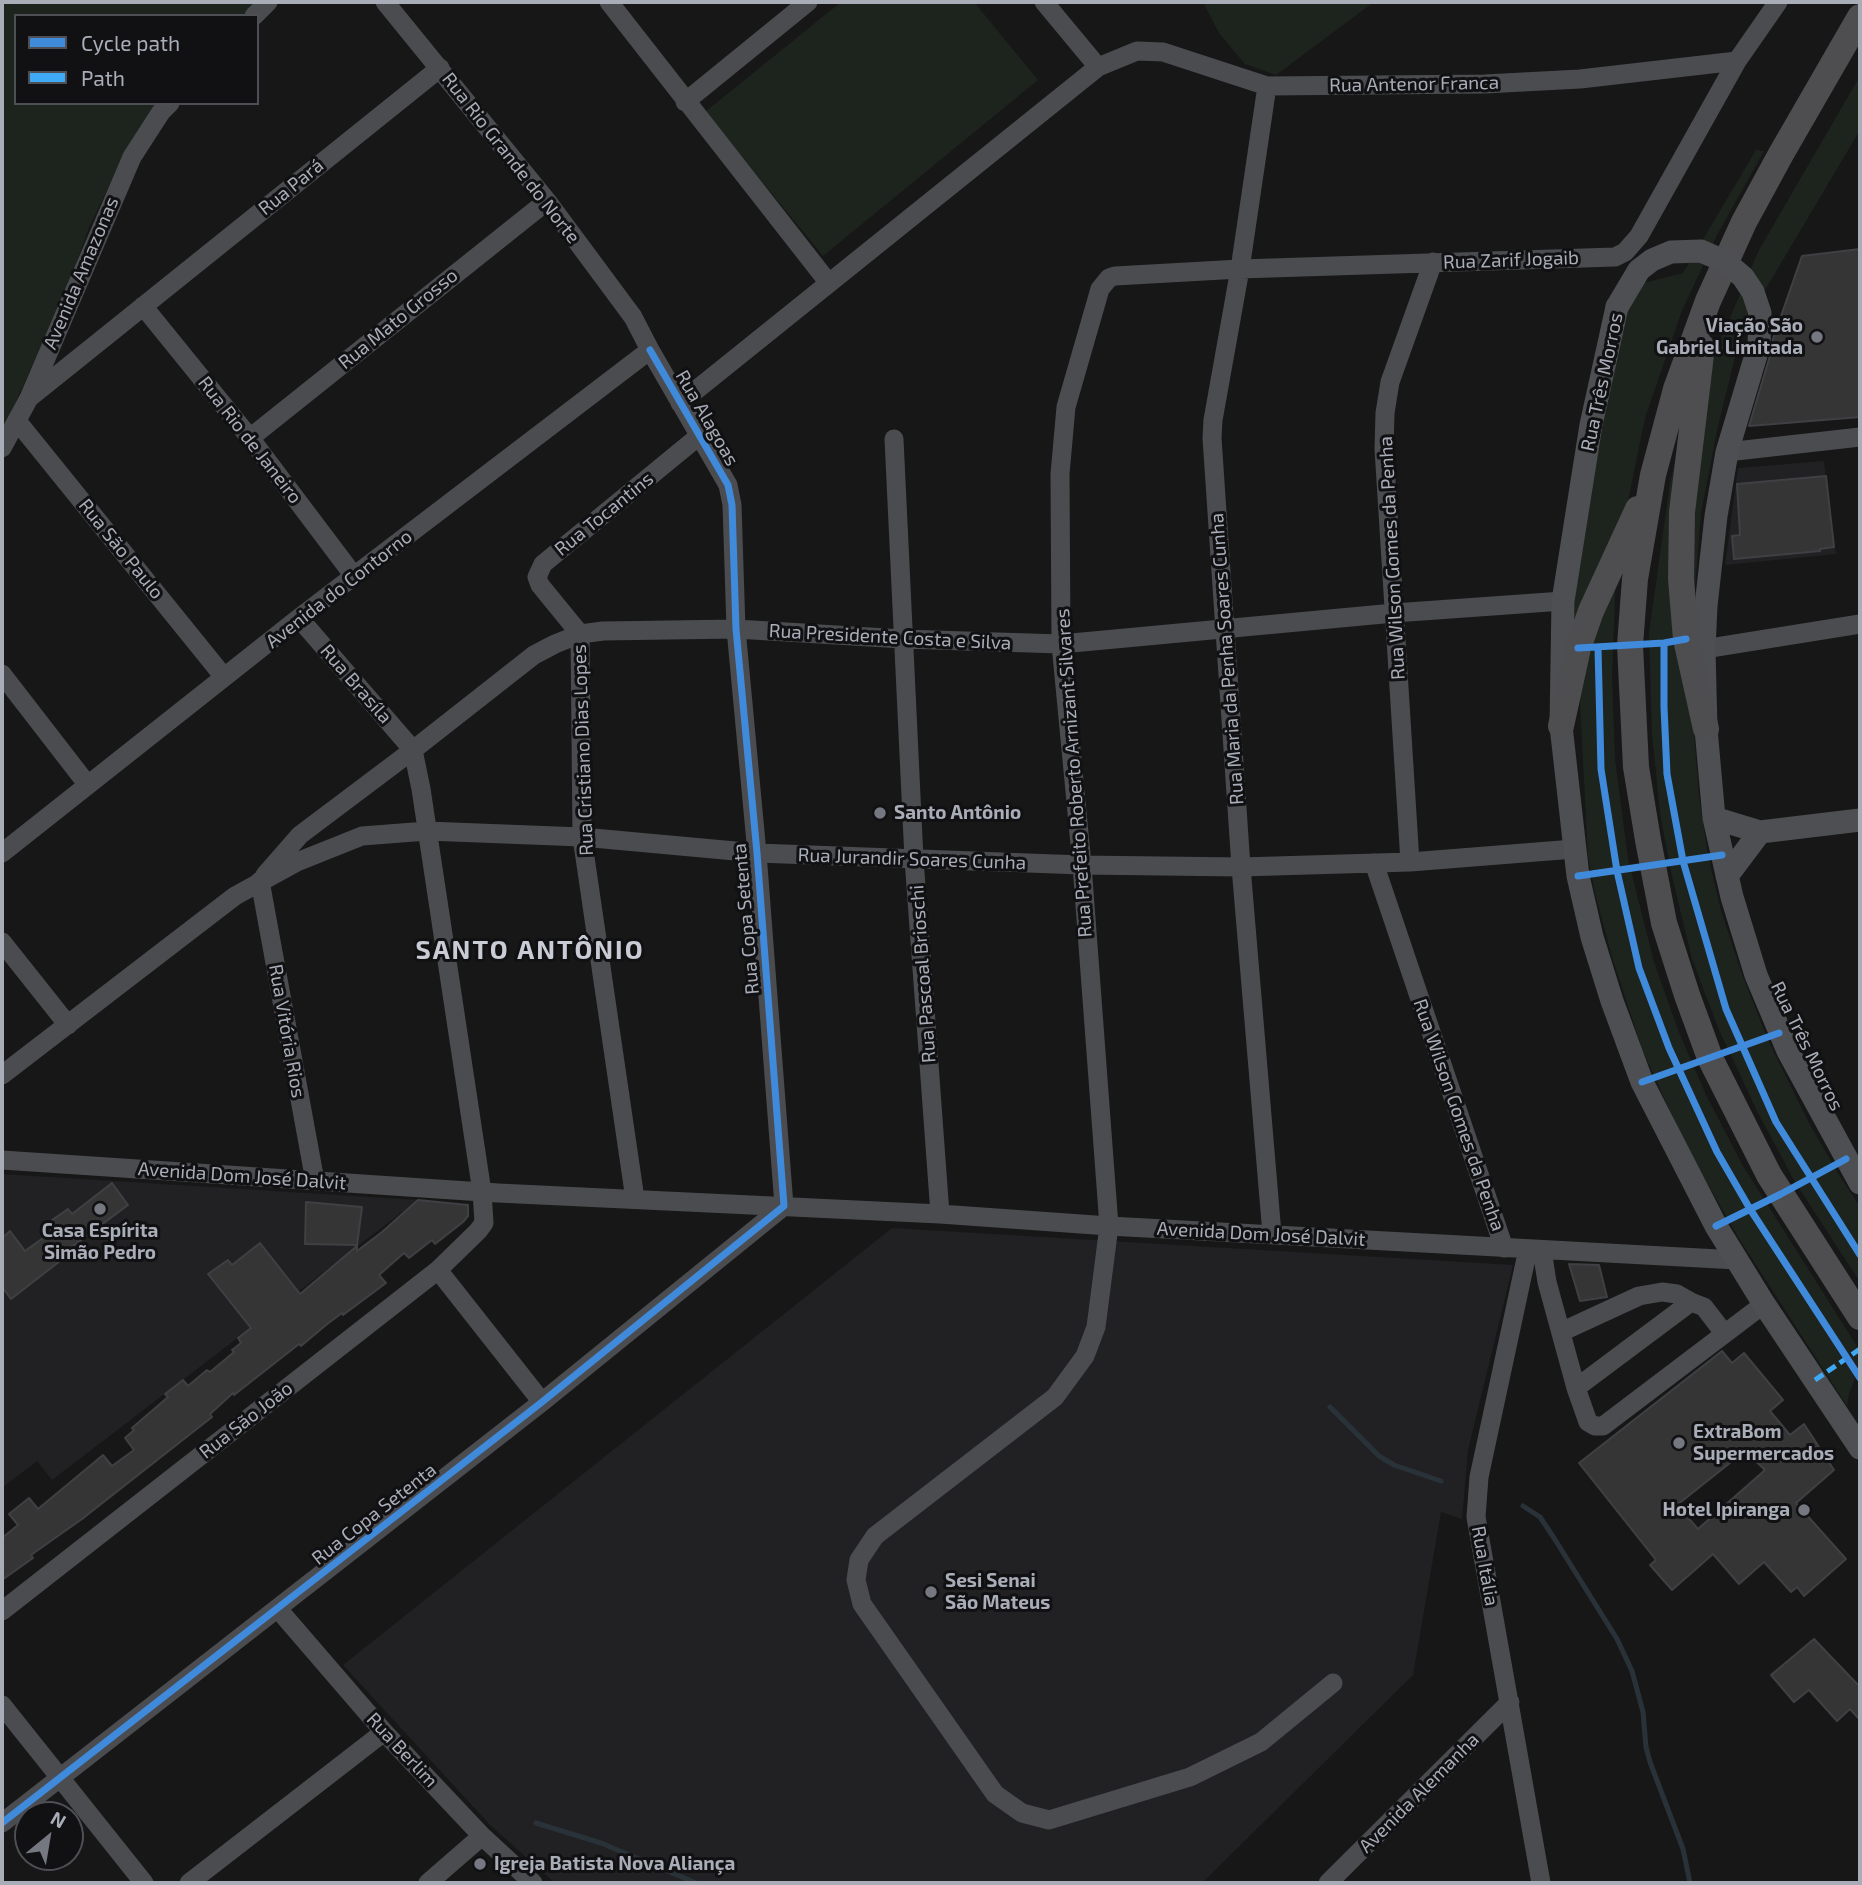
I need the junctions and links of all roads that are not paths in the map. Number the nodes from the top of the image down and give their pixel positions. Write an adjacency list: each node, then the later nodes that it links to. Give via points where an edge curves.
1 (385, 2): 9 (street, Rua Rio Grande do Norte)
2 (609, 2): 11 (street)
3 (807, 2): 11 (street)
4 (1044, 2): 8 (street)
5 (1778, 2): 7 (street, Rua Zarif Jogaib)
6 (1860, 17): 18 (highway, via 1744,222)
7 (1737, 61): 10 (street, Rua Antenor Franca, via 1580,79); 14 (street, Rua Zarif Jogaib, via 1639,236 1625,251 1615,257)
8 (1098, 67): 10 (street, Rua Antenor Franca, via 1137,51 1163,52); 16 (street, Rua Antenor Franca)
9 (440, 68): 13 (street, Rua Rio Grande do Norte); 19 (street, Rua Pará)
10 (1266, 86): 15 (street, Rua Maria da Penha Soares Cunha)
11 (685, 102): 16 (street)
12 (168, 105): 21 (street, Avenida Amazonas, via 132,158)
13 (547, 201): 20 (street, Rua Rio Grande do Norte, via 634,317); 26 (street, Rua Mato Grosso)
14 (1433, 262): 15 (street, Rua Zarif Jogaib); 33 (street, Rua Wilson Gomes da Penha, via 1390,382 1385,413)
15 (1240, 269): 17 (street, Rua Zarif Jogaib, via 1115,276); 37 (street, Rua Maria da Penha Soares Cunha, via 1212,438)
16 (828, 282): 22 (street, Rua Antenor Franca)
17 (1104, 283): 40 (street, Rua Prefeito Roberto Arnizant Silvares, via 1066,407 1060,474)
18 (1708, 301): 30 (highway, via 1676,388); 45 (highway, via 1682,512 1681,579 1686,639)
19 (143, 306): 21 (street, Rua Pará); 26 (street, Rua Rio de Janeiro)
20 (650, 350): 22 (street, Rua Alagoas); 31 (street, Avenida do Contorno)
21 (29, 398): 23 (street, Avenida Amazonas)
22 (680, 403): 24 (street, Rua Alagoas)
23 (17, 421): 28 (street, Avenida Amazonas); 43 (street, Rua São Paulo)
24 (699, 436): 36 (street, Rua Alagoas, via 728,485 732,505); 38 (street, Rua Tocantins, via 543,564 537,578 540,585)
25 (1860, 437): 29 (street)
26 (250, 438): 31 (street, Rua Rio de Janeiro)
27 (894, 439): 39 (street, Rua Pascoal Brioschi)
28 (2, 448)
29 (1727, 452): 32 (main road, Rua Três Morros, bridge, via 1759,345 1760,313 1743,277 1724,261 1700,251 1671,252 1639,270 1617,307 1591,425); 41 (main road, Rua Três Morros, via 1716,516)
30 (1653, 475): 44 (highway, via 1583,636); 81 (highway, via 1635,579 1631,687 1636,766 1664,923 1710,1058 1726,1091 1769,1175)
31 (354, 576): 34 (street, Avenida do Contorno)
32 (1563, 601): 33 (street, Rua Presidente Costa e Silva); 44 (main road, Rua Três Morros)
33 (1394, 613): 37 (street, Rua Presidente Costa e Silva); 57 (street, Rua Wilson Gomes da Penha)
34 (299, 618): 43 (street, Avenida do Contorno); 46 (street, Rua Brasíla)
35 (1860, 624): 41 (street)
36 (736, 629): 38 (street, Rua Presidente Costa e Silva); 39 (street, Rua Presidente Costa e Silva); 55 (street, Rua Copa Setenta)
37 (1226, 630): 40 (street, Rua Presidente Costa e Silva); 60 (street, Rua Maria da Penha Soares Cunha)
38 (580, 634): 46 (street, Rua Presidente Costa e Silva, via 534,655); 52 (street, Rua Cristiano Dias Lopes)
39 (903, 639): 40 (street, Rua Presidente Costa e Silva); 56 (street, Rua Pascoal Brioschi)
40 (1061, 644): 59 (street, Rua Prefeito Roberto Arnizant Silvares)
41 (1704, 649): 45 (main road, Rua Três Morros)
42 (2, 674): 47 (street)
43 (224, 677): 47 (street, Avenida do Contorno)
44 (1561, 726): 53 (main road, Rua Três Morros)
45 (1706, 729): 48 (main road, Rua Três Morros)
46 (413, 750): 50 (street); 62 (street, Rua Presidente Costa e Silva, via 300,835)
47 (87, 784): 54 (street, Avenida do Contorno)
48 (1714, 818): 51 (main road); 61 (main road, Rua Três Morros)
49 (1860, 820): 51 (main road)
50 (427, 831): 52 (street, Rua Jurandir Soares Cunha); 62 (street, Rua Jurandir Soares Cunha, via 362,836); 69 (street)
51 (1760, 832): 61 (main road)
52 (582, 838): 55 (street, Rua Jurandir Soares Cunha); 70 (street, Rua Cristiano Dias Lopes)
53 (1574, 849): 57 (street, Rua Jurandir Soares Cunha); 77 (main road, Rua Três Morros, via 1592,937 1643,1082)
54 (2, 853)
55 (757, 853): 56 (street, Rua Jurandir Soares Cunha); 71 (street, Rua Copa Setenta)
56 (914, 859): 59 (street, Rua Jurandir Soares Cunha); 72 (street, Rua Pascoal Brioschi)
57 (1410, 862): 58 (street, Rua Jurandir Soares Cunha)
58 (1374, 863): 60 (street, Rua Jurandir Soares Cunha); 75 (street, Rua Wilson Gomes da Penha)
59 (1082, 865): 60 (street, Rua Jurandir Soares Cunha); 73 (street, Rua Prefeito Roberto Arnizant Silvares)
60 (1241, 867): 74 (street, Rua Maria da Penha Soares Cunha)
61 (1727, 876): 68 (main road, Rua Três Morros, via 1756,975 1779,1033)
62 (260, 881): 64 (street); 67 (street, Rua Vitória Rios)
63 (2, 942): 64 (street)
64 (68, 1025): 65 (street)
65 (2, 1074)
66 (2, 1160): 67 (street, Avenida Dom José Dalvit)
67 (315, 1181): 69 (street, Avenida Dom José Dalvit)
68 (1860, 1183)
69 (482, 1192): 70 (street, Avenida Dom José Dalvit); 78 (street, Rua São João, via 484,1223)
70 (635, 1199): 71 (street, Avenida Dom José Dalvit)
71 (784, 1206): 72 (street, Avenida Dom José Dalvit); 85 (street, Rua Copa Setenta)
72 (940, 1214): 73 (street, Avenida Dom José Dalvit)
73 (1109, 1226): 74 (street, Avenida Dom José Dalvit); 89 (street, Rua Prefeito Roberto Arnizant Silvares, via 1096,1327 1085,1356 1055,1397 874,1536 859,1560 856,1580 862,1604 995,1794 1022,1813 1049,1820 1190,1777 1261,1742)
74 (1272, 1234): 75 (street, Avenida Dom José Dalvit)
75 (1504, 1248): 76 (street, Avenida Dom José Dalvit)
76 (1535, 1250): 77 (street, Avenida Dom José Dalvit); 82 (street); 90 (street, Rua Itália, via 1479,1476 1476,1517)
77 (1737, 1260): 80 (main road, Rua Três Morros)
78 (438, 1270): 85 (street); 88 (street, Rua São João)
79 (1691, 1302): 82 (street, via 1662,1292 1639,1296); 83 (street, via 1704,1307); 84 (street)
80 (1764, 1304): 83 (street); 86 (main road, Rua Três Morros)
81 (1860, 1317)
82 (1561, 1332): 84 (street)
83 (1724, 1333): 84 (street, via 1603,1426 1588,1422)
84 (1576, 1388)
85 (542, 1402): 87 (street, Rua Copa Setenta)
86 (1860, 1448)
87 (278, 1609): 92 (street, Rua Berlim); 93 (street, Rua Copa Setenta)
88 (2, 1611)
89 (1333, 1683)
90 (1510, 1702): 100 (street, Avenida Alemanha); 101 (street, Rua Itália)
91 (2, 1705): 93 (street)
92 (384, 1732): 95 (street, Rua Berlim); 97 (street)
93 (60, 1777): 94 (street, Rua Copa Setenta); 96 (street)
94 (2, 1823)
95 (482, 1836): 98 (street); 99 (street, Rua Berlim)
96 (144, 1883)
97 (189, 1883)
98 (428, 1883)
99 (533, 1883)
100 (1328, 1883)
101 (1541, 1883)

